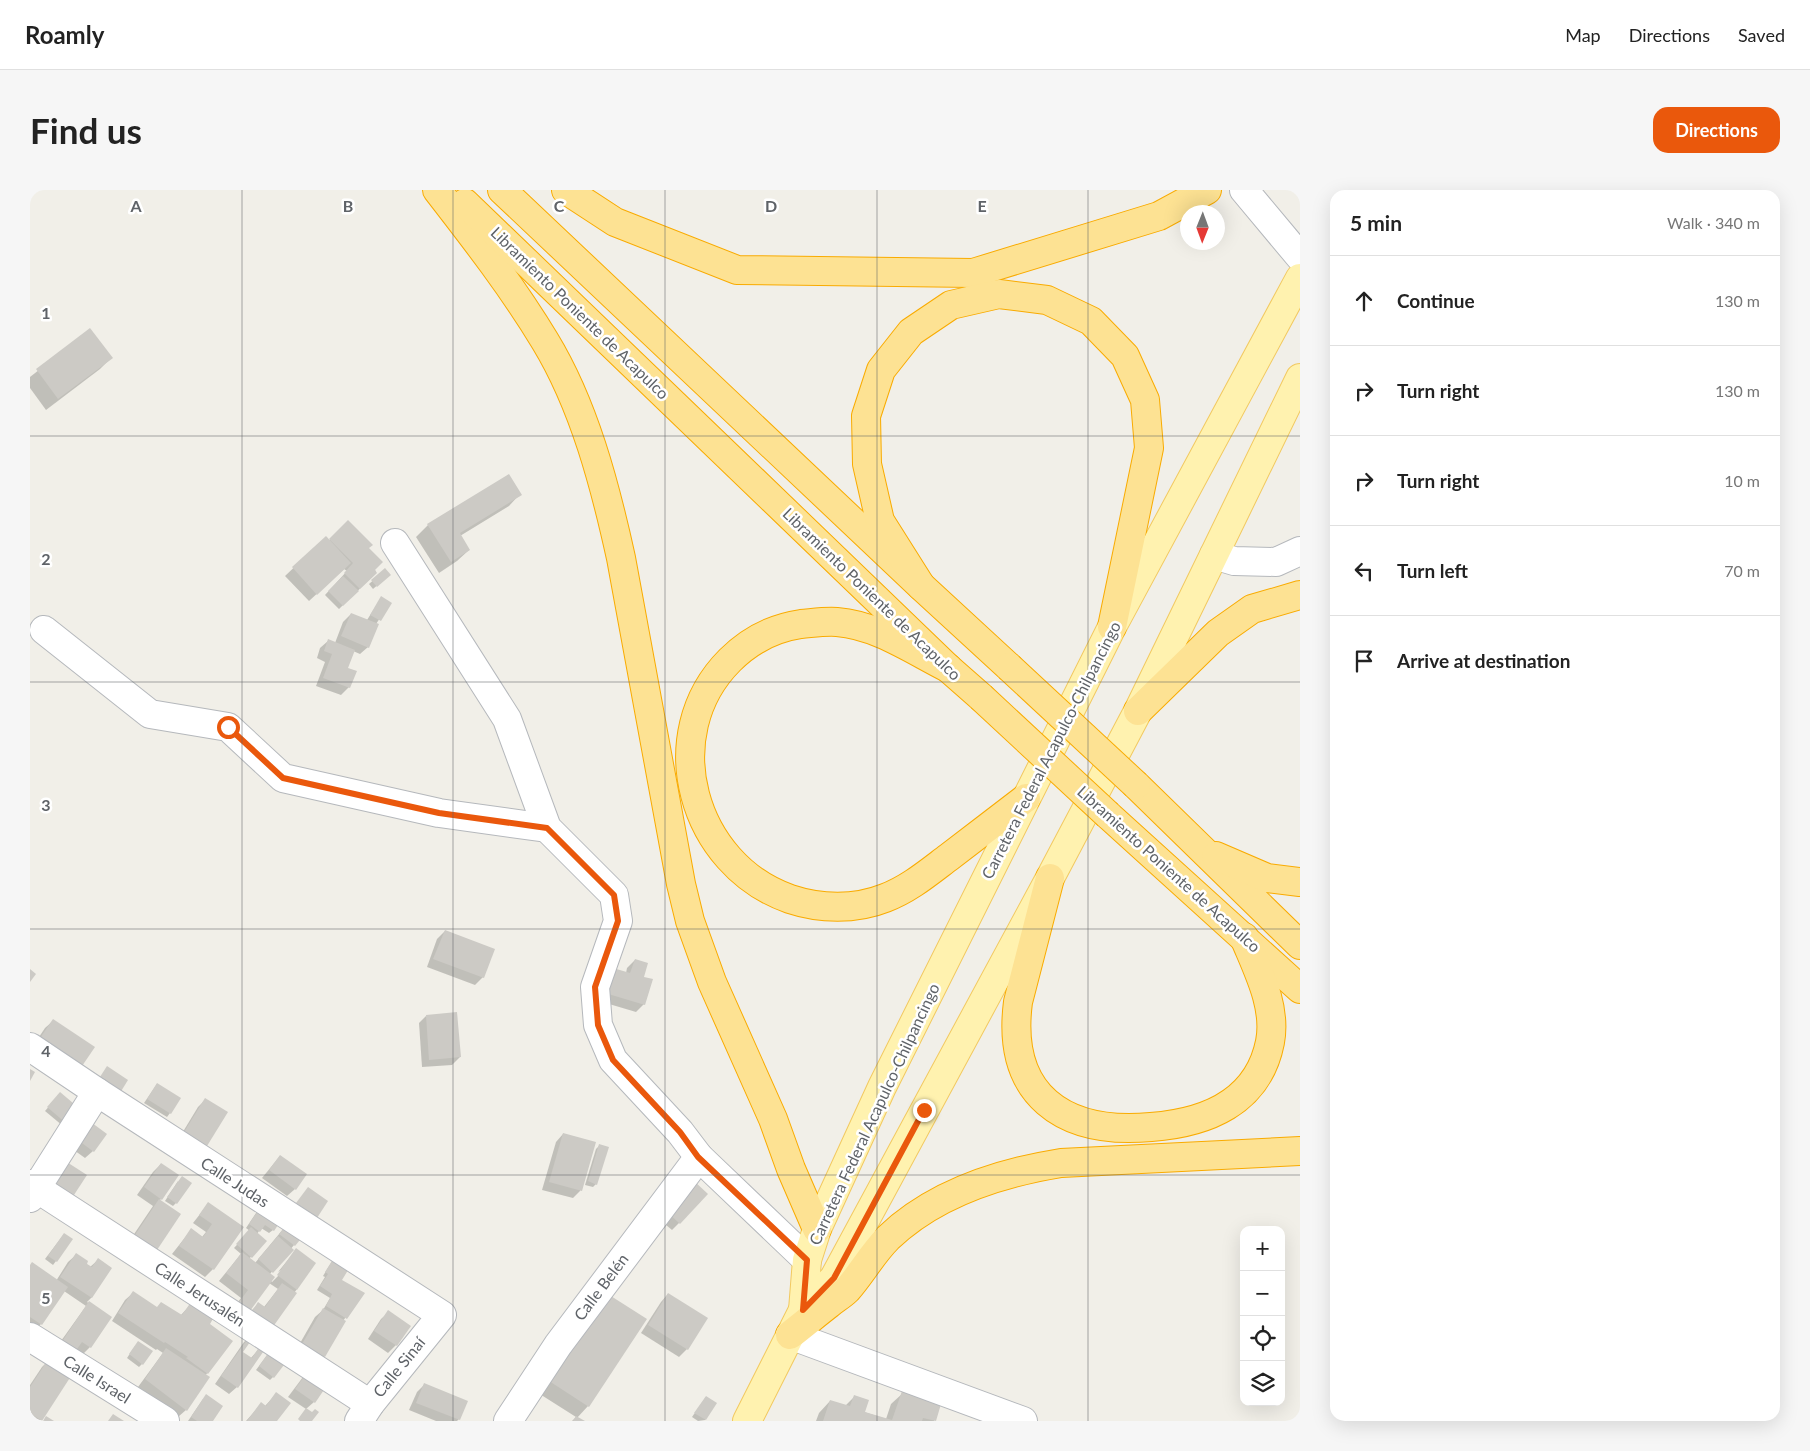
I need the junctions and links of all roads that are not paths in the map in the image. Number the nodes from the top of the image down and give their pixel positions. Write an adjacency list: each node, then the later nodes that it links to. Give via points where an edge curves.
1 (437, 190): 32 (highway, via 488,256 545,342 570,392 595,456 621,558 690,921 712,982 770,1110)
2 (451, 190): 17 (highway, Libramiento Poniente de Acapulco)
3 (502, 190): 13 (highway, Libramiento Poniente de Acapulco)
4 (566, 190): 6 (highway, via 615,222 737,270 973,273 1159,216)
5 (1244, 190): 7 (street)
6 (1198, 195)
7 (1300, 257)
8 (1300, 278): 15 (main road, Carretera Federal Acapulco-Chilpancingo)
9 (1296, 386): 12 (main road, Carretera Federal Acapulco-Chilpancingo)
10 (394, 543): 20 (street, via 507,719)
11 (1300, 551): 12 (street, via 1276,562 1234,561)
12 (1214, 555): 18 (main road, Carretera Federal Acapulco-Chilpancingo)
13 (921, 586): 15 (highway, via 880,521 867,464 866,416 881,370 910,332 951,305 999,294 1047,300 1091,321 1125,356 1145,400 1149,448); 21 (highway, Libramiento Poniente de Acapulco, bridge, via 1149,795)
14 (1300, 596): 18 (highway, via 1252,609 1218,633)
15 (1112, 627): 19 (main road, Carretera Federal Acapulco-Chilpancingo)
16 (44, 630): 20 (street, via 150,714 228,727 283,778 439,813)
17 (948, 668): 19 (highway, via 878,633 837,622 791,626 752,642 722,668 708,688 693,727 692,786 708,830 739,870 777,895 800,903 828,907 857,906 885,898 909,886); 24 (highway, Libramiento Poniente de Acapulco, bridge)
18 (1138, 711): 22 (main road, Carretera Federal Acapulco-Chilpancingo)
19 (1026, 798): 32 (main road, Carretera Federal Acapulco-Chilpancingo, via 882,1088)
20 (547, 828): 30 (street, via 614,895 618,921 595,987 598,1025 604,1041 613,1060 680,1132)
21 (1200, 849): 23 (highway, via 1267,878); 25 (highway, Libramiento Poniente de Acapulco)
22 (1050, 878): 24 (highway, via 1018,1002 1016,1042 1028,1079 1037,1093 1066,1115 1089,1125 1132,1129 1185,1123 1219,1111 1246,1090 1265,1058 1271,1025 1263,984); 34 (main road, Carretera Federal Acapulco-Chilpancingo, via 834,1278)
23 (1300, 882)
24 (1244, 937): 26 (highway, Libramiento Poniente de Acapulco)
25 (1300, 945)
26 (1300, 989)
27 (30, 1047): 28 (street, Calle Judas)
28 (97, 1092): 31 (street); 35 (street, Calle Judas)
29 (1300, 1151): 36 (highway, via 1061,1163 1033,1167 985,1181 944,1199 902,1226 872,1256 846,1291)
30 (698, 1157): 33 (street); 40 (street, Calle Belén, via 558,1344)
31 (32, 1190): 38 (street, Calle Jerusalén)
32 (817, 1229): 33 (main road, Carretera Federal Acapulco-Chilpancingo)
33 (807, 1260): 34 (main road, Carretera Federal Acapulco-Chilpancingo)
34 (803, 1310): 36 (main road)
35 (442, 1315): 38 (street, Calle Sinaí)
36 (790, 1335): 41 (main road); 42 (street)
37 (30, 1337): 39 (street, Calle Israel)
38 (364, 1412)
39 (165, 1421)
40 (508, 1421)
41 (747, 1421)
42 (1023, 1421)

